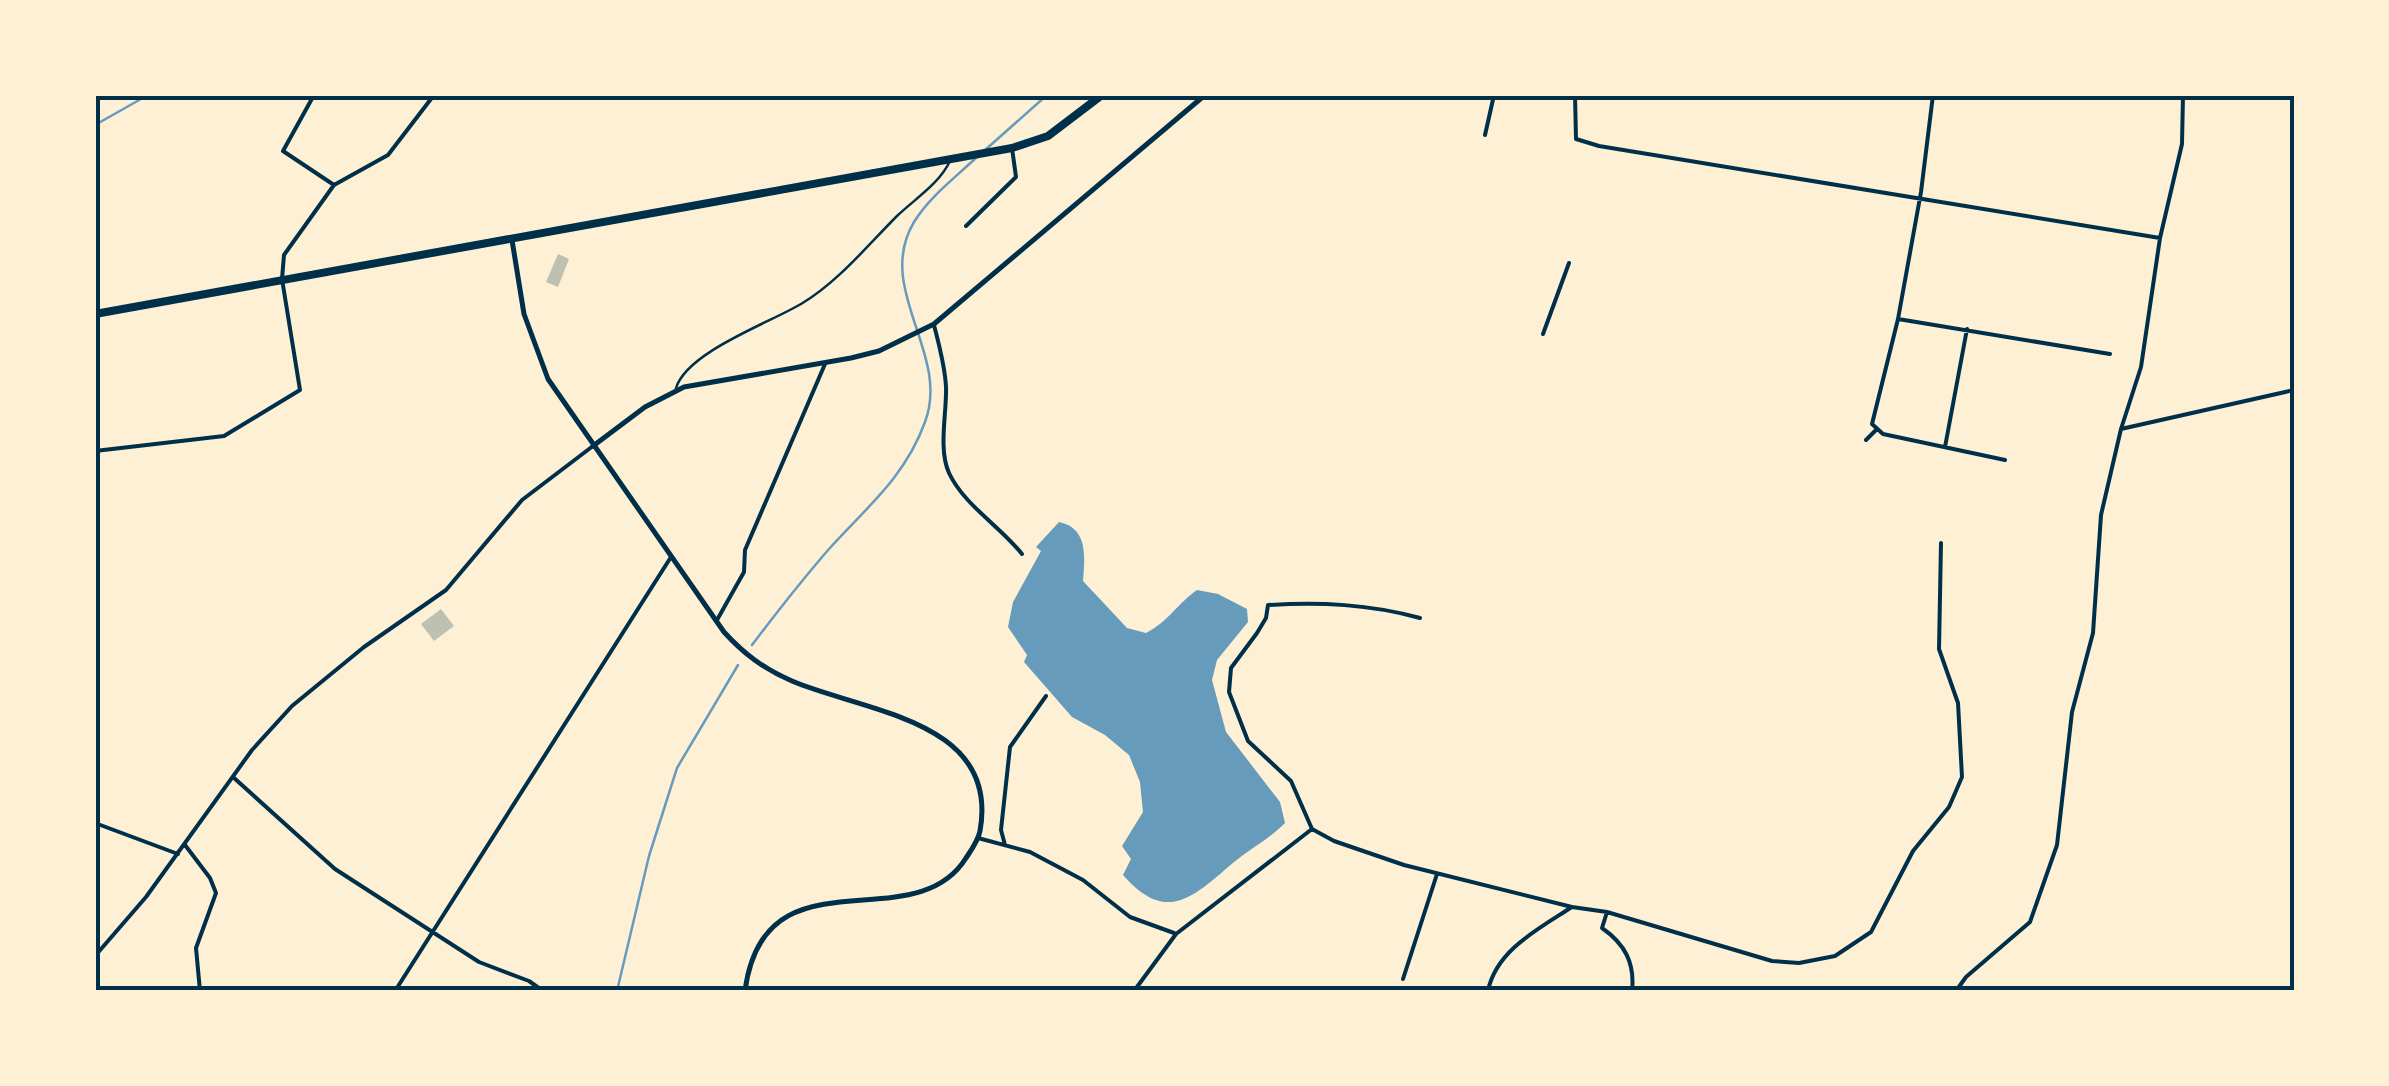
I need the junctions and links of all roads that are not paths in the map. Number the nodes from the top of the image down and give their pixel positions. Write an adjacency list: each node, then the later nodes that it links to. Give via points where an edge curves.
1 (314, 95): 12 (street, via 283,151)
2 (434, 95): 12 (street, via 388,155)
3 (1102, 95): 10 (highway, via 1048,136)
4 (1206, 95): 21 (street)
5 (1494, 95): 9 (street)
6 (1576, 95): 13 (street, via 1576,139 1599,146)
7 (1932, 95): 13 (street)
8 (2183, 95): 15 (street, via 2182,144)
9 (1485, 136)
10 (1012, 148): 11 (highway); 14 (street, via 1016,177)
11 (950, 160): 16 (highway); 26 (lane, via 930,189 804,303 694,364)
12 (334, 185): 18 (street, via 284,255)
13 (1918, 199): 15 (street); 20 (street)
14 (966, 226)
15 (2160, 238): 28 (street, via 2141,367)
16 (512, 240): 18 (highway); 31 (street, via 524,314 542,366)
17 (1568, 263): 23 (street)
18 (282, 279): 19 (highway); 33 (street, via 300,390 224,436)
19 (95, 314)
20 (1898, 319): 22 (street); 29 (street, via 1872,424)
21 (934, 324): 25 (street, via 879,350); 36 (street, via 946,382 946,467)
22 (1967, 329): 24 (street); 32 (street)
23 (1543, 334)
24 (2110, 354)
25 (825, 364): 26 (street); 39 (street, via 745,550 744,572)
26 (676, 390): 31 (street)
27 (2294, 390): 28 (street)
28 (2122, 428): 62 (street, via 2101,516 2094,633 2072,712 2057,845 2030,922)
29 (1877, 429): 30 (street); 32 (street)
30 (1866, 440)
31 (593, 446): 37 (street); 41 (street, via 522,500 446,590 292,706)
32 (1944, 448): 34 (street)
33 (95, 451)
34 (2004, 460)
35 (1941, 544): 50 (street, via 1938,649 1958,703 1962,777 1871,932 1835,956 1772,961)
36 (1022, 554)
37 (671, 557): 39 (street); 51 (street)
38 (1420, 618): 43 (street, via 1377,606 1268,605 1257,634 1231,668 1229,692 1241,728 1290,781)
39 (716, 620): 44 (street, via 742,652 774,673 950,742 977,780)
40 (1046, 696): 46 (street, via 1010,747)
41 (233, 777): 45 (street); 51 (street, via 335,869)
42 (95, 823): 47 (street)
43 (1312, 830): 48 (street); 52 (street)
44 (978, 838): 46 (street); 58 (street, via 948,878 918,893 834,901 790,916 762,940)
45 (185, 844): 47 (street); 55 (street, via 216,893 196,948)
46 (1005, 844): 52 (street, via 1082,880 1130,916)
47 (178, 854): 53 (street)
48 (1437, 874): 49 (street); 54 (street)
49 (1572, 907): 50 (street); 60 (street, via 1520,940)
50 (1608, 912): 61 (street, via 1602,928 1626,951)
51 (433, 932): 56 (street); 57 (street)
52 (1176, 934): 59 (street)
53 (95, 956)
54 (1403, 979)
55 (200, 991)
56 (395, 991)
57 (543, 991)
58 (745, 991)
59 (1134, 991)
60 (1488, 991)
61 (1632, 991)
62 (1956, 991)

